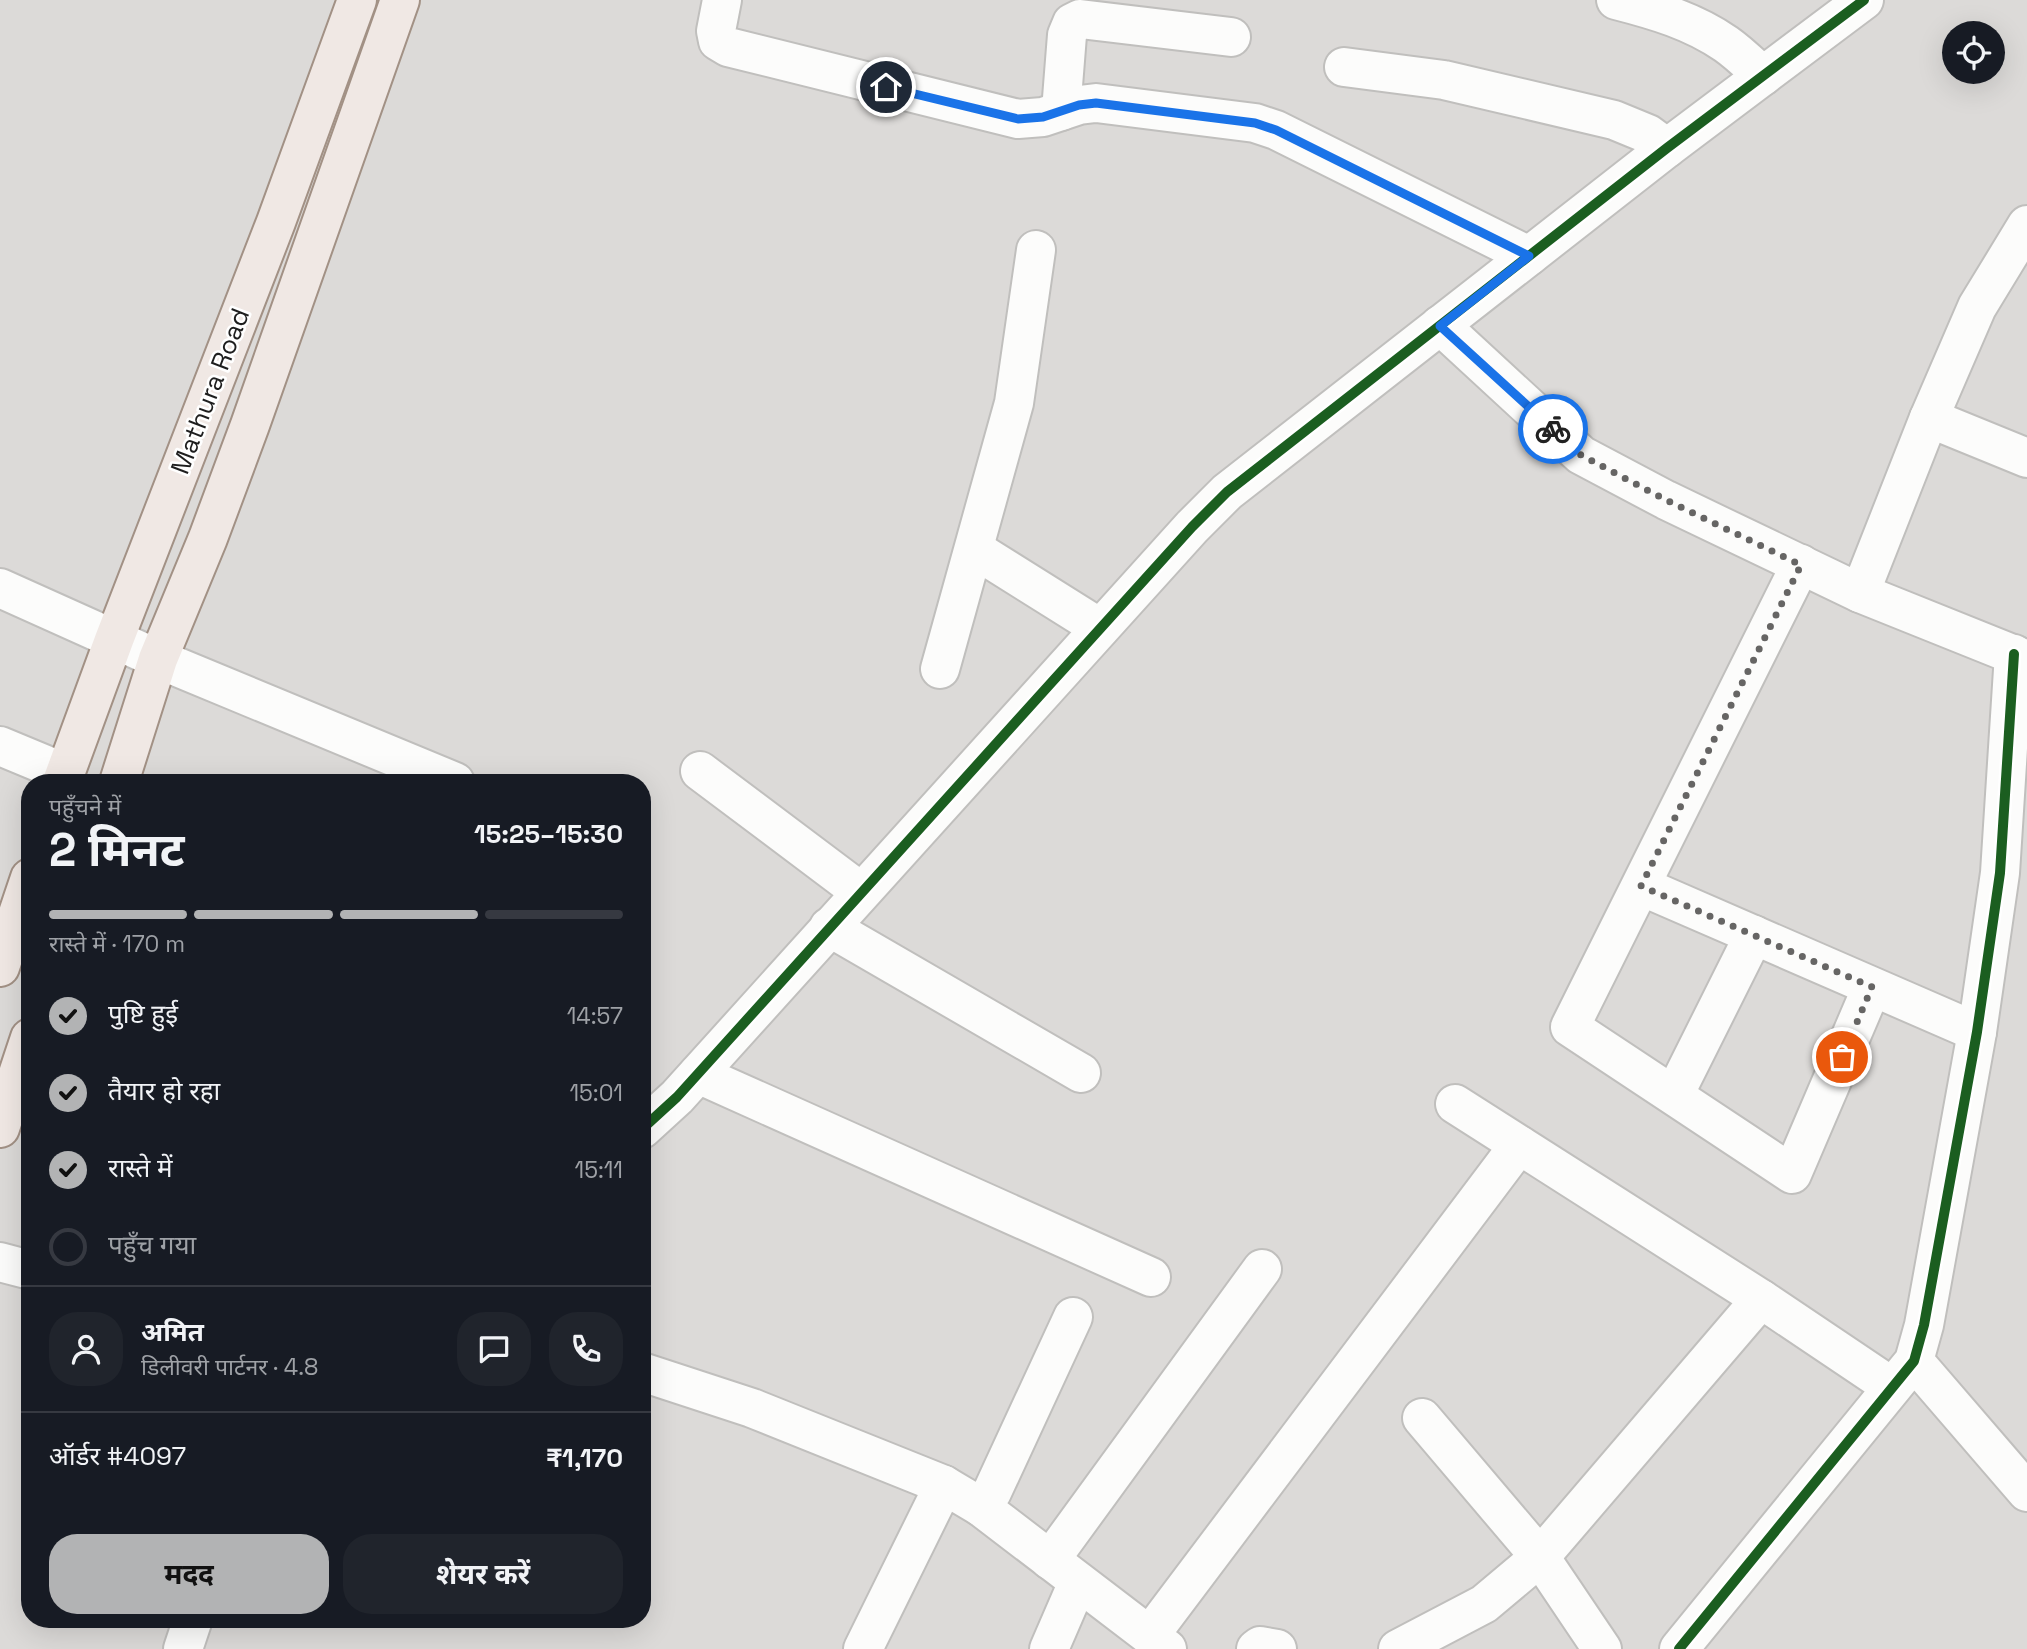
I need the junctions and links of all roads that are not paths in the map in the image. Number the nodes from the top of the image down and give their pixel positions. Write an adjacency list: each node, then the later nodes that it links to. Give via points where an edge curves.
1 (357, 0): 22 (main road, Mathura Road)
2 (400, 0): 24 (main road, Mathura Road, via 263,389)
3 (722, 0): 9 (street, via 716,31 718,41 727,47 1018,119)
4 (1616, 0): 8 (street, via 1688,22 1728,45)
5 (1864, 0): 8 (street)
6 (1231, 37): 9 (street, via 1080,19 1072,23 1067,35)
7 (1343, 67): 10 (street, via 1444,80 1614,120 1630,124)
8 (1763, 76): 10 (street)
9 (1061, 111): 13 (street, via 1112,103 1255,123 1305,143)
10 (1667, 148): 13 (street)
11 (2027, 225): 15 (street, via 1977,307)
12 (1036, 250): 17 (street, via 1014,403)
13 (1529, 256): 14 (street)
14 (1440, 326): 18 (street, via 1581,455); 21 (street, via 1227,492)
15 (1929, 418): 16 (street); 20 (street)
16 (2027, 458)
17 (974, 549): 21 (street); 25 (street)
18 (1801, 565): 20 (street); 32 (street)
19 (0, 588): 22 (street)
20 (1860, 593): 23 (street)
21 (1100, 628): 33 (street)
22 (114, 640): 24 (street); 29 (main road, Mathura Road)
23 (2021, 657): 39 (street, via 2000,873)
24 (158, 659): 30 (main road, Mathura Road); 31 (street)
25 (940, 669)
26 (0, 746): 28 (street)
27 (700, 771): 33 (street)
28 (58, 774)
29 (65, 774)
30 (122, 774)
31 (436, 774)
32 (1641, 886): 36 (street); 43 (street, via 1570,1027)
33 (861, 892): 35 (street)
34 (21, 905): 37 (main road)
35 (830, 927): 41 (street); 42 (street)
36 (1754, 935): 38 (street); 43 (street)
37 (0, 967)
38 (1872, 987): 39 (street); 43 (street, via 1792,1174)
39 (1977, 1032): 54 (street, via 1924,1325)
40 (21, 1065): 46 (main road)
41 (1081, 1073)
42 (698, 1074): 45 (street); 51 (street)
43 (1674, 1095)
44 (1455, 1104): 47 (street)
45 (651, 1120)
46 (0, 1128)
47 (1518, 1145): 52 (street); 63 (street)
48 (0, 1262): 49 (street)
49 (21, 1268)
50 (1262, 1269): 61 (street)
51 (1151, 1277)
52 (1761, 1299): 54 (street); 60 (street)
53 (1073, 1317): 59 (street)
54 (1903, 1374): 58 (street); 71 (street)
55 (651, 1375): 57 (street, via 752,1408)
56 (1422, 1418): 60 (street)
57 (944, 1485): 59 (street); 65 (street)
58 (2027, 1492)
59 (981, 1507): 61 (street)
60 (1540, 1557): 69 (street, via 1484,1604); 70 (street)
61 (1064, 1571): 63 (street); 66 (street)
62 (189, 1628): 64 (street)
63 (1159, 1642)
64 (183, 1649)
65 (863, 1649)
66 (1049, 1649)
67 (1256, 1649): 68 (street)
68 (1278, 1649)
69 (1398, 1649)
70 (1602, 1649)
71 (1679, 1649)

